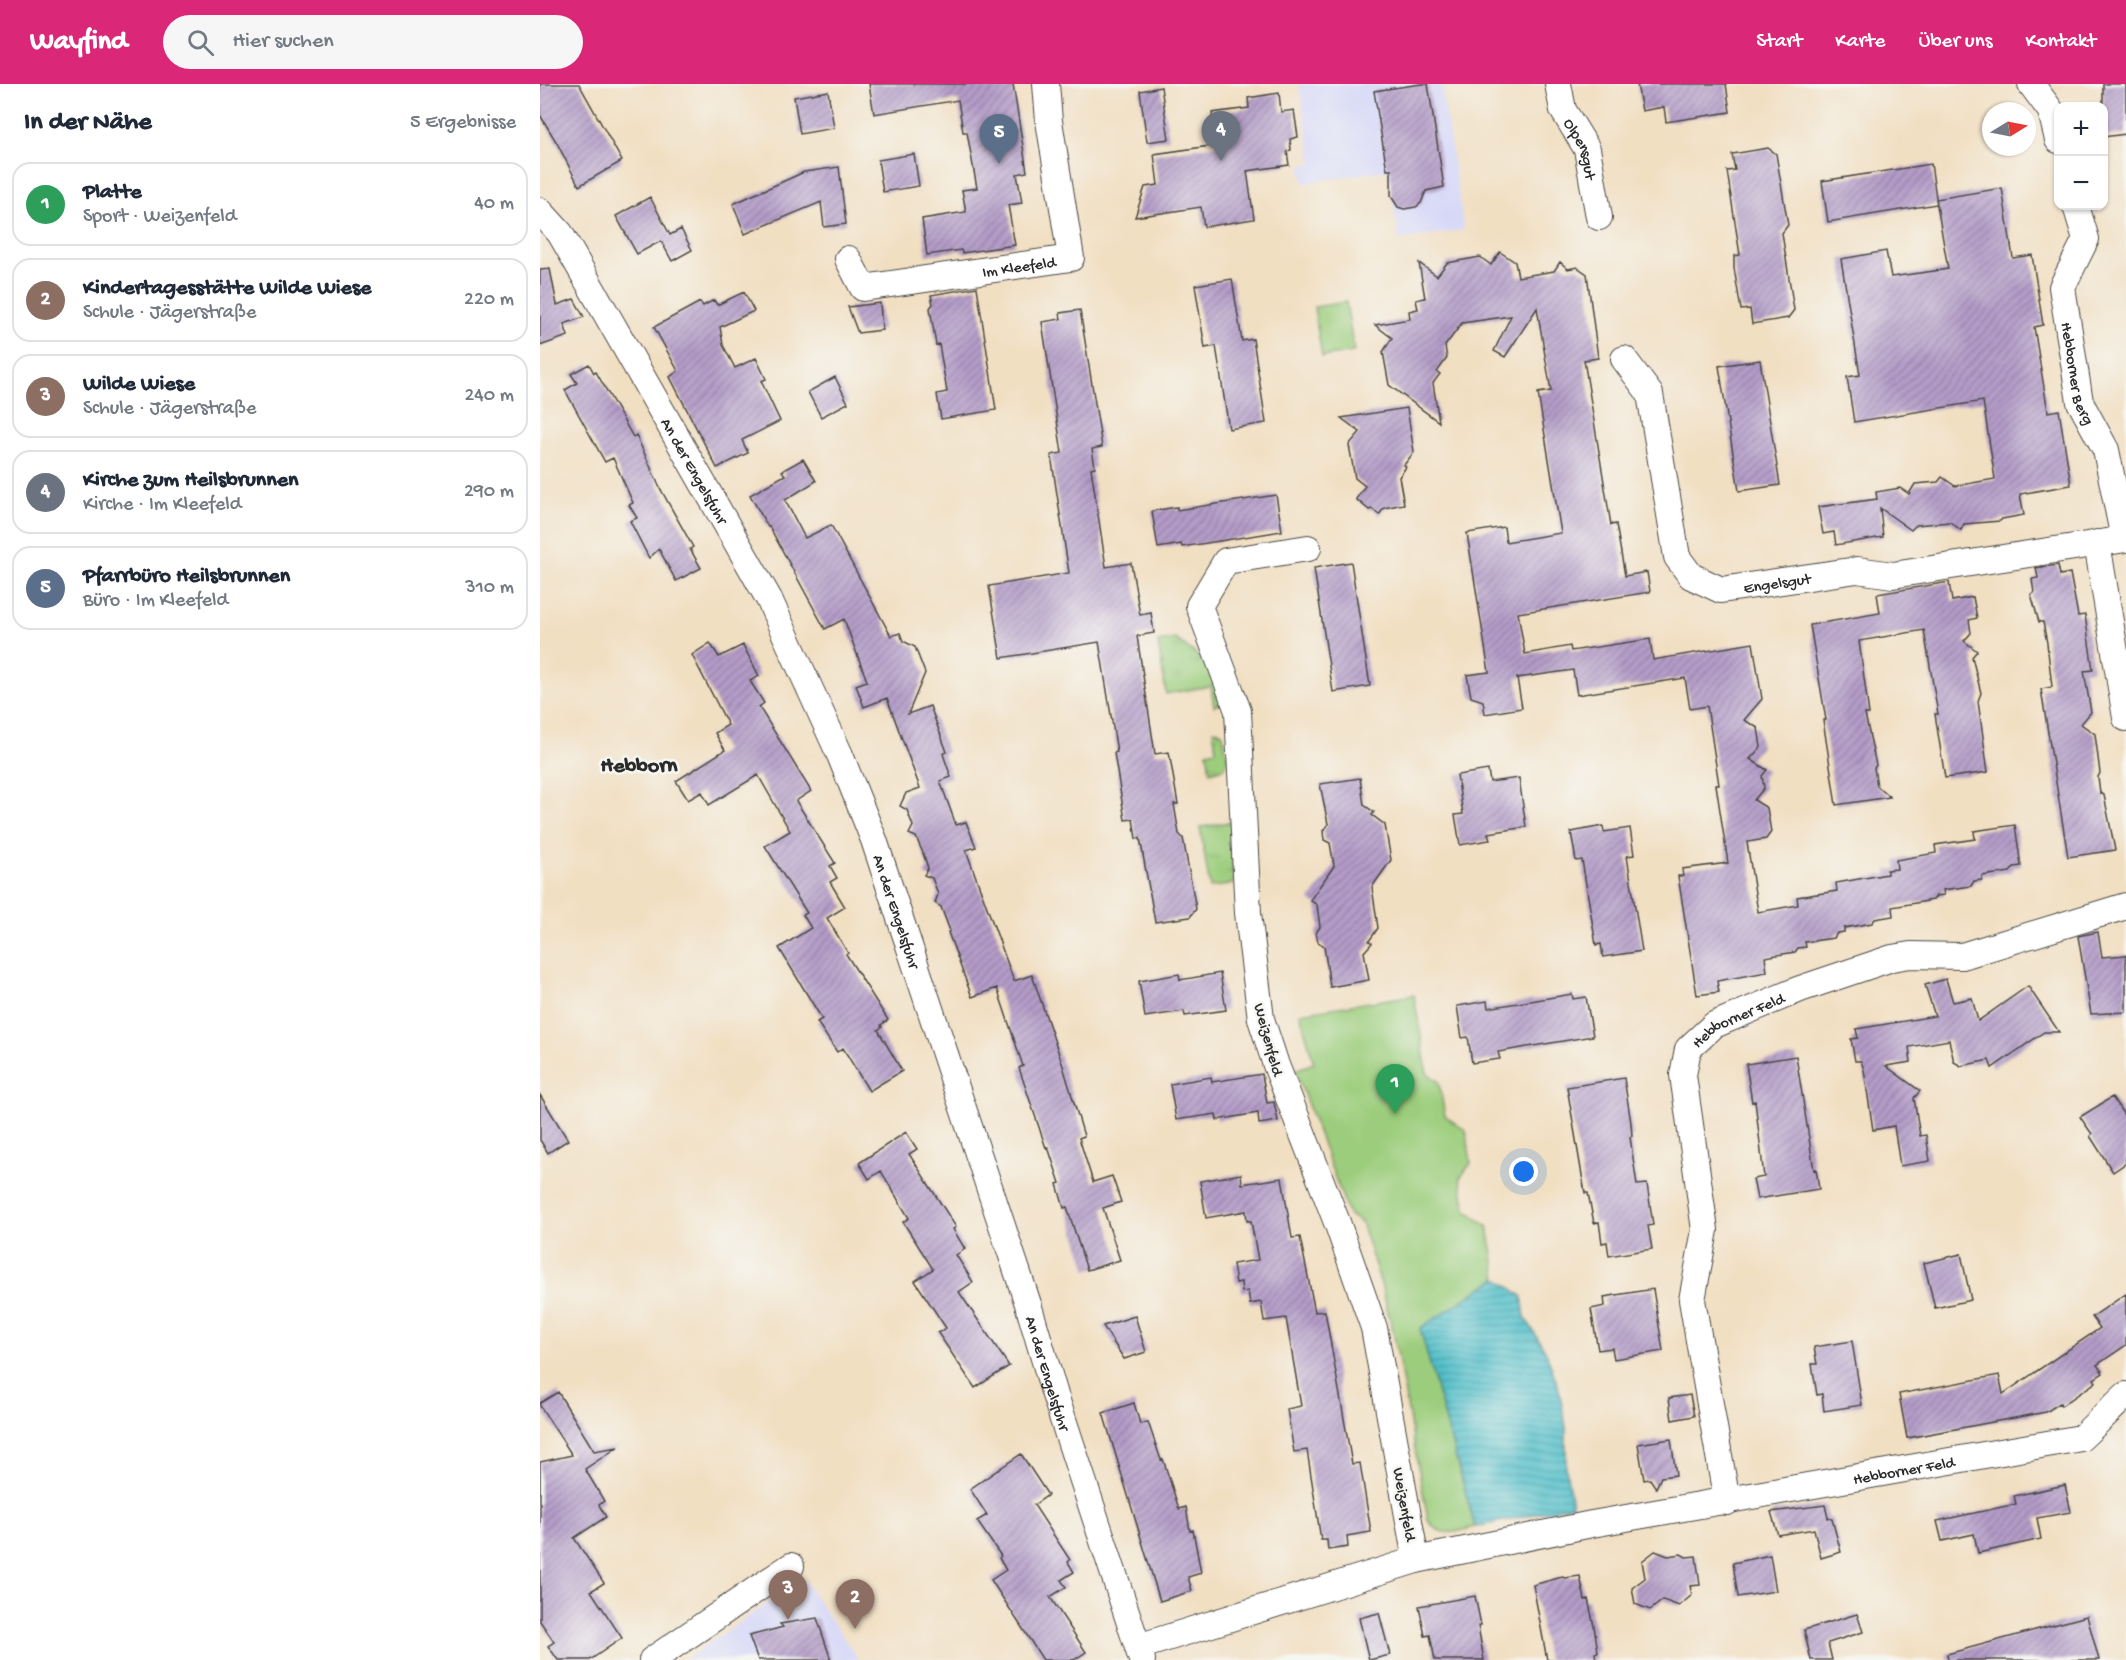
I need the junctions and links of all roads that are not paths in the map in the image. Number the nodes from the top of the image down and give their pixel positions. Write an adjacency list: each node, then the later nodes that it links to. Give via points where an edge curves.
1 (1046, 84): 8 (street, Im Kleefeld, via 1071,258 863,288)
2 (1558, 84): 7 (street, Olpensgut, via 1563,110 1587,149)
3 (2032, 86): 4 (street, via 2051,111)
4 (2054, 123)
5 (2077, 210): 10 (street, Hebborner Berg, via 2086,239 2062,287 2080,402 2106,450)
6 (540, 211): 20 (street, An der Engelsfuhr, via 560,233 769,599 840,755 893,896)
7 (1599, 218)
8 (848, 259)
9 (1624, 359): 11 (street, Engelsgut, via 1650,394 1677,557 1691,576 1720,590 1857,570 1893,575)
10 (2125, 539): 11 (street, Hebborner Berg)
11 (2097, 543): 13 (street)
12 (1308, 548): 18 (street, Weizenfeld, via 1226,561 1199,606 1238,711 1248,913 1261,1019 1374,1328)
13 (2126, 718)
14 (2126, 906): 16 (street, Hebborner Feld, via 1962,956 1892,957 1714,1025 1688,1049 1683,1075 1706,1230 1692,1300)
15 (2126, 1395): 16 (street, Hebborner Feld, via 2081,1438)
16 (1727, 1502): 17 (street, Hebborner Feld)
17 (1592, 1524): 18 (street, Weizenfeld)
18 (1416, 1560): 20 (street, Weizenfeld)
19 (791, 1566): 21 (street)
20 (1140, 1654)
21 (652, 1660)

